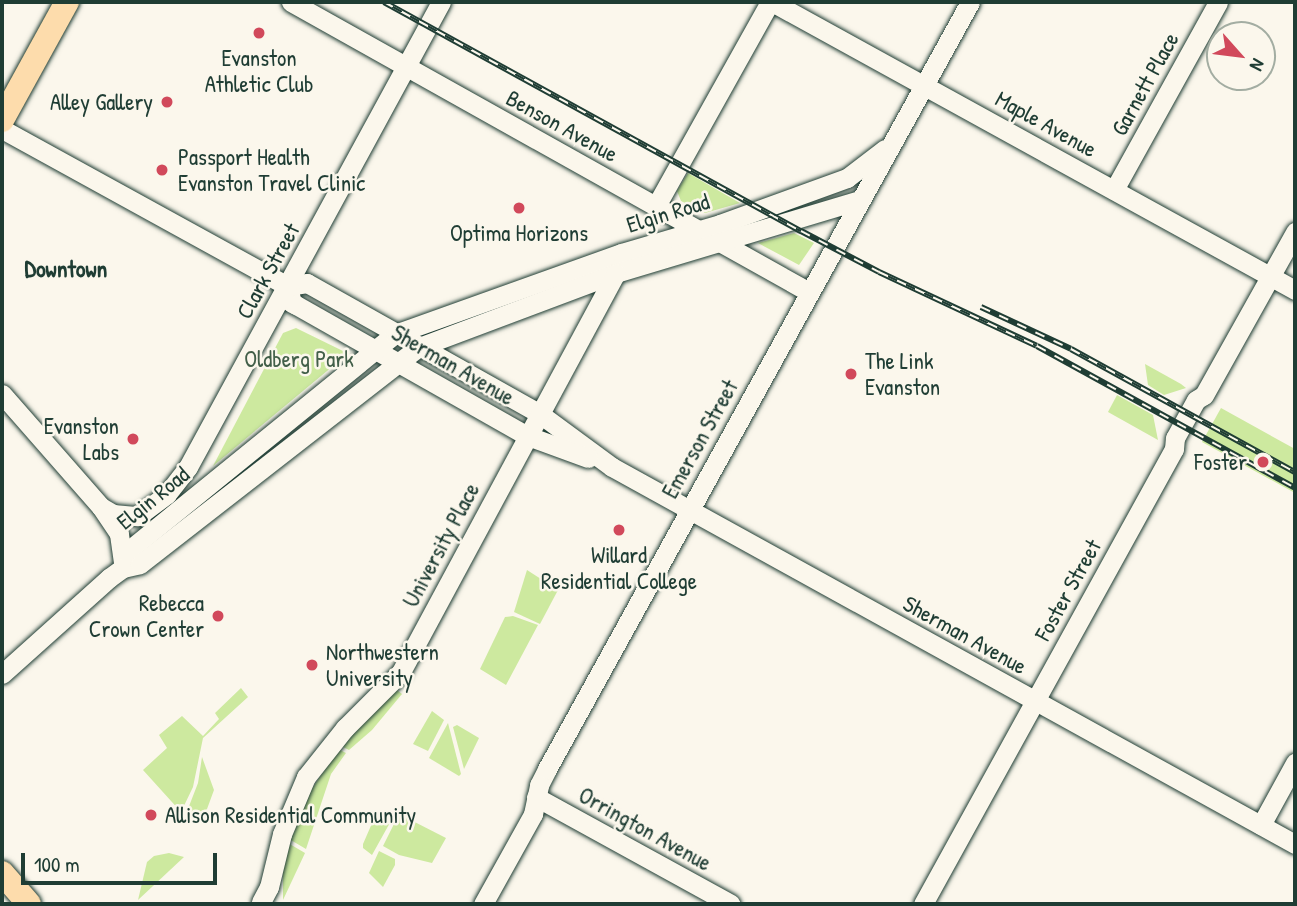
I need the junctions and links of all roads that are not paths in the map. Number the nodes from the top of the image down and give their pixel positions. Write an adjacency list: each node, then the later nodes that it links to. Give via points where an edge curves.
1 (68, 2): 9 (main road)
2 (291, 2): 7 (street, Benson Avenue)
3 (441, 2): 7 (street, Clark Street)
4 (771, 2): 8 (street, Maple Avenue); 14 (street)
5 (970, 2): 8 (street, Emerson Street)
6 (1218, 2): 12 (street, Garnett Place)
7 (407, 66): 14 (street, Benson Avenue); 21 (street, Clark Street)
8 (924, 84): 11 (street, Emerson Street); 12 (street, Maple Avenue)
9 (2, 120)
10 (2, 129): 18 (street, Sherman Avenue)
11 (891, 144): 13 (street, Emerson Street); 15 (street, Elgin Road, via 847,178)
12 (1114, 190): 20 (street, Maple Avenue)
13 (860, 200): 17 (street, Elgin Road); 23 (street, Emerson Street)
14 (656, 206): 15 (street, Benson Avenue)
15 (698, 229): 17 (street, Benson Avenue); 25 (street, Elgin Road)
16 (1295, 232): 20 (street, Foster Street)
17 (719, 242): 19 (street, Elgin Road); 23 (street, Benson Avenue)
18 (253, 268): 21 (street, Sherman Avenue); 24 (street, via 271,291)
19 (616, 273): 26 (street, Elgin Road); 30 (street, University Place)
20 (1270, 276): 22 (street, Maple Avenue); 37 (street, Foster Street, via 1175,438 1176,447)
21 (288, 286): 24 (street, Clark Street); 25 (street, Sherman Avenue, via 307,283); 27 (street, Sherman Avenue, via 292,303)
22 (1295, 290)
23 (809, 292): 34 (street, Emerson Street)
24 (274, 310): 33 (street, Clark Street, via 178,481 138,516 113,514)
25 (395, 334): 26 (street, Sherman Avenue); 27 (street, Elgin Road)
26 (419, 347): 28 (street, Elgin Road); 30 (street, Sherman Avenue)
27 (374, 349): 28 (street, Sherman Avenue); 35 (street, Elgin Road)
28 (396, 361): 31 (street, Sherman Avenue); 35 (street, Elgin Road, via 140,564)
29 (2, 394): 33 (street)
30 (540, 414): 31 (street, University Place); 32 (street, Sherman Avenue)
31 (528, 436): 32 (street, Sherman Avenue); 43 (street, University Place, via 401,672 345,728 306,777)
32 (612, 467): 34 (street, Sherman Avenue)
33 (101, 507): 35 (street, via 119,534)
34 (689, 510): 37 (street, Sherman Avenue); 39 (street, Emerson Street)
35 (123, 561): 36 (street)
36 (2, 674)
37 (1035, 702): 40 (street, Sherman Avenue); 47 (street, Foster Street)
38 (1295, 763): 40 (street)
39 (536, 797): 45 (street, Emerson Street, via 533,814); 46 (street, Orrington Avenue)
40 (1261, 825): 41 (street, Sherman Avenue)
41 (1295, 844)
42 (2, 873): 44 (main road)
43 (261, 902)
44 (29, 904)
45 (483, 904)
46 (731, 904)
47 (923, 904)

